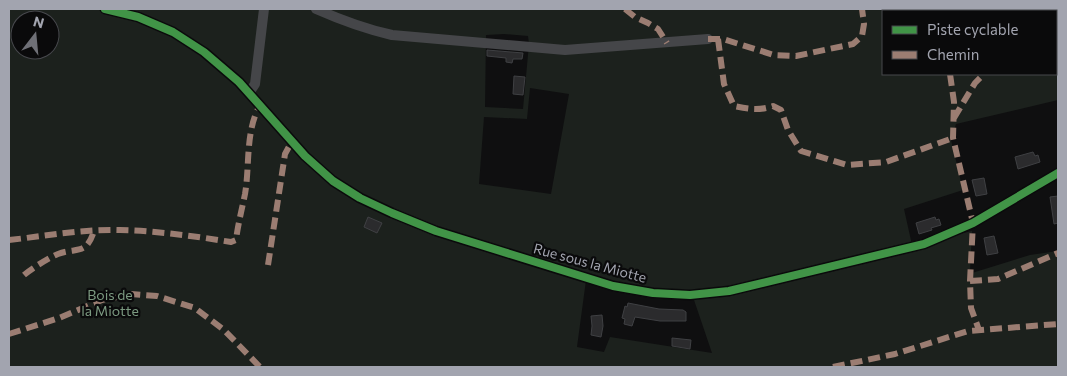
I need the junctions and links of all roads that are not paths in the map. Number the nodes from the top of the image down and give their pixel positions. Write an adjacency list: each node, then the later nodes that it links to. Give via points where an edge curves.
1 (105, 9): 5 (street, Rue sous la Miotte, via 138,17 172,32 204,52)
2 (264, 9): 5 (street, via 255,84)
3 (316, 9): 4 (street, via 392,35 565,50)
4 (708, 39)
5 (249, 92): 6 (street, Rue sous la Miotte, via 305,156 333,181 392,214 436,231 613,286 653,293 690,295 729,291 924,244 973,223)
6 (1058, 173)

